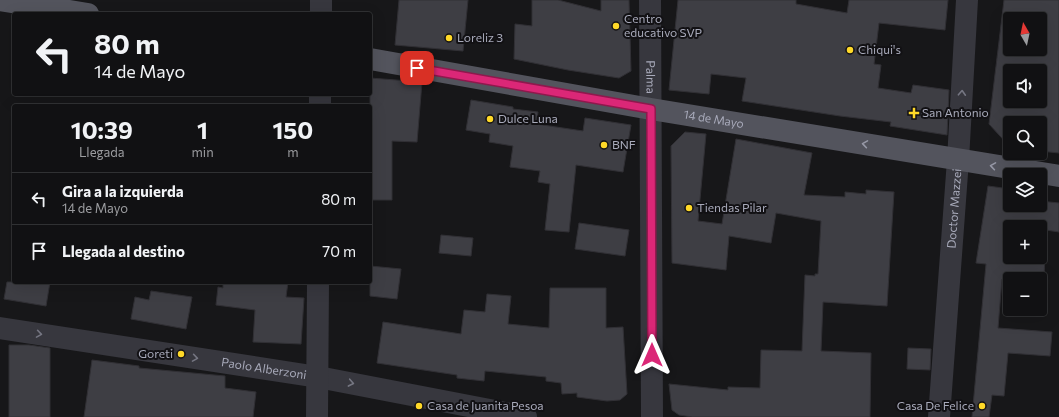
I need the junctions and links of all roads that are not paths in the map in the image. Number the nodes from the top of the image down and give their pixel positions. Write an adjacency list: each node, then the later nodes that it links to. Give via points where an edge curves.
1 (0, 0): 5 (main road)
2 (321, 0): 6 (street)
3 (650, 0): 8 (street, Palma)
4 (967, 0): 9 (street, Doctor Mazzei, one-way to 4)
5 (75, 12)
6 (321, 12)
7 (372, 59): 8 (main road, 14 de Mayo)
8 (651, 109): 9 (main road, 14 de Mayo, one-way to 8); 16 (street, Palma)
9 (958, 160): 10 (main road, 14 de Mayo, one-way to 9); 17 (street, Doctor Mazzei)
10 (1059, 176)
11 (318, 284): 13 (street)
12 (0, 328): 13 (street, Paolo Alberzoni, one-way to 13)
13 (318, 377): 14 (street); 15 (street, Paolo Alberzoni, one-way to 15)
14 (317, 417)
15 (526, 417)
16 (652, 417)
17 (939, 417)

